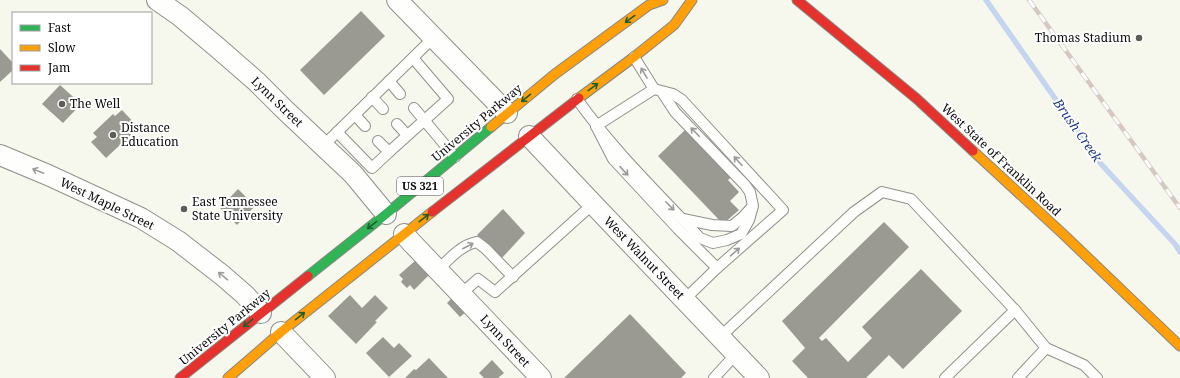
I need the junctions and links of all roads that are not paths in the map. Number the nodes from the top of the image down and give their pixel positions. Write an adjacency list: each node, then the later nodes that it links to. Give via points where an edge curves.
1 (157, 0): 26 (street, Lynn Street, via 180,16 257,82)
2 (397, 0): 6 (street)
3 (663, 0): 16 (main road, University Parkway / US 321, one-way to 16, via 649,5)
4 (692, 0): 7 (main road, US 321, via 674,25)
5 (797, 0): 44 (main road, West State of Franklin Road, via 917,99)
6 (434, 38): 8 (lane); 16 (street)
7 (634, 57): 10 (lane, one-way to 7); 13 (main road, US 321, one-way to 7)
8 (413, 58): 9 (lane); 18 (lane, via 448,99)
9 (389, 81): 11 (lane); 12 (lane)
10 (658, 90): 21 (lane); 31 (lane, one-way to 10, via 750,192 745,185 675,112); 35 (lane, one-way to 10, via 783,210 682,100)
11 (400, 94)
12 (372, 97): 15 (lane); 17 (lane)
13 (577, 99): 21 (lane); 24 (main road, US 321)
14 (414, 108): 18 (lane)
15 (383, 109)
16 (507, 113): 29 (main road, University Parkway / US 321)
17 (355, 115): 20 (lane); 22 (lane)
18 (424, 120): 23 (lane); 29 (lane)
19 (397, 124): 23 (lane)
20 (365, 126)
21 (596, 126): 33 (lane, one-way to 33); 35 (lane, one-way to 35, via 613,159)
22 (337, 132): 26 (lane); 27 (lane, via 372,168)
23 (407, 135): 27 (lane)
24 (529, 136): 30 (street, West Walnut Street); 34 (main road, US 321, one-way to 24)
25 (378, 141): 27 (lane)
26 (323, 146): 32 (street, Lynn Street, via 353,174)
27 (389, 152)
28 (0, 155): 41 (street, West Maple Street, one-way to 28, via 222,275 178,241 141,218)
29 (455, 157): 32 (main road, University Parkway / US 321)
30 (593, 204): 37 (lane); 39 (street, West Walnut Street)
31 (753, 206): 33 (lane, via 732,226); 33 (lane, via 741,234 713,243 700,238)
32 (386, 214): 41 (main road, University Parkway / US 321, one-way to 41)
33 (682, 219)
34 (404, 234): 36 (street, Lynn Street); 42 (main road, US 321, one-way to 34)
35 (717, 268): 39 (lane)
36 (438, 270): 37 (lane, one-way to 37, via 454,254 469,244 478,242); 38 (street, Lynn Street)
37 (513, 277): 38 (lane, via 495,292 478,279)
38 (461, 294): 50 (street, Lynn Street)
39 (684, 300): 43 (street, West Walnut Street)
40 (1015, 310): 43 (lane, via 910,199 882,192 854,212); 45 (lane); 53 (lane)
41 (261, 313): 47 (main road, University Parkway / US 321, one-way to 47)
42 (281, 332): 48 (main road, US 321); 49 (street)
43 (720, 337): 46 (street, West Walnut Street)
44 (1180, 346)
45 (1046, 348): 54 (lane); 55 (lane, via 1084,365)
46 (736, 354): 51 (lane); 52 (street, West Walnut Street)
47 (180, 378)
48 (228, 378)
49 (325, 378)
50 (541, 378)
51 (714, 378)
52 (759, 378)
53 (945, 378)
54 (1018, 378)
55 (1097, 378)

